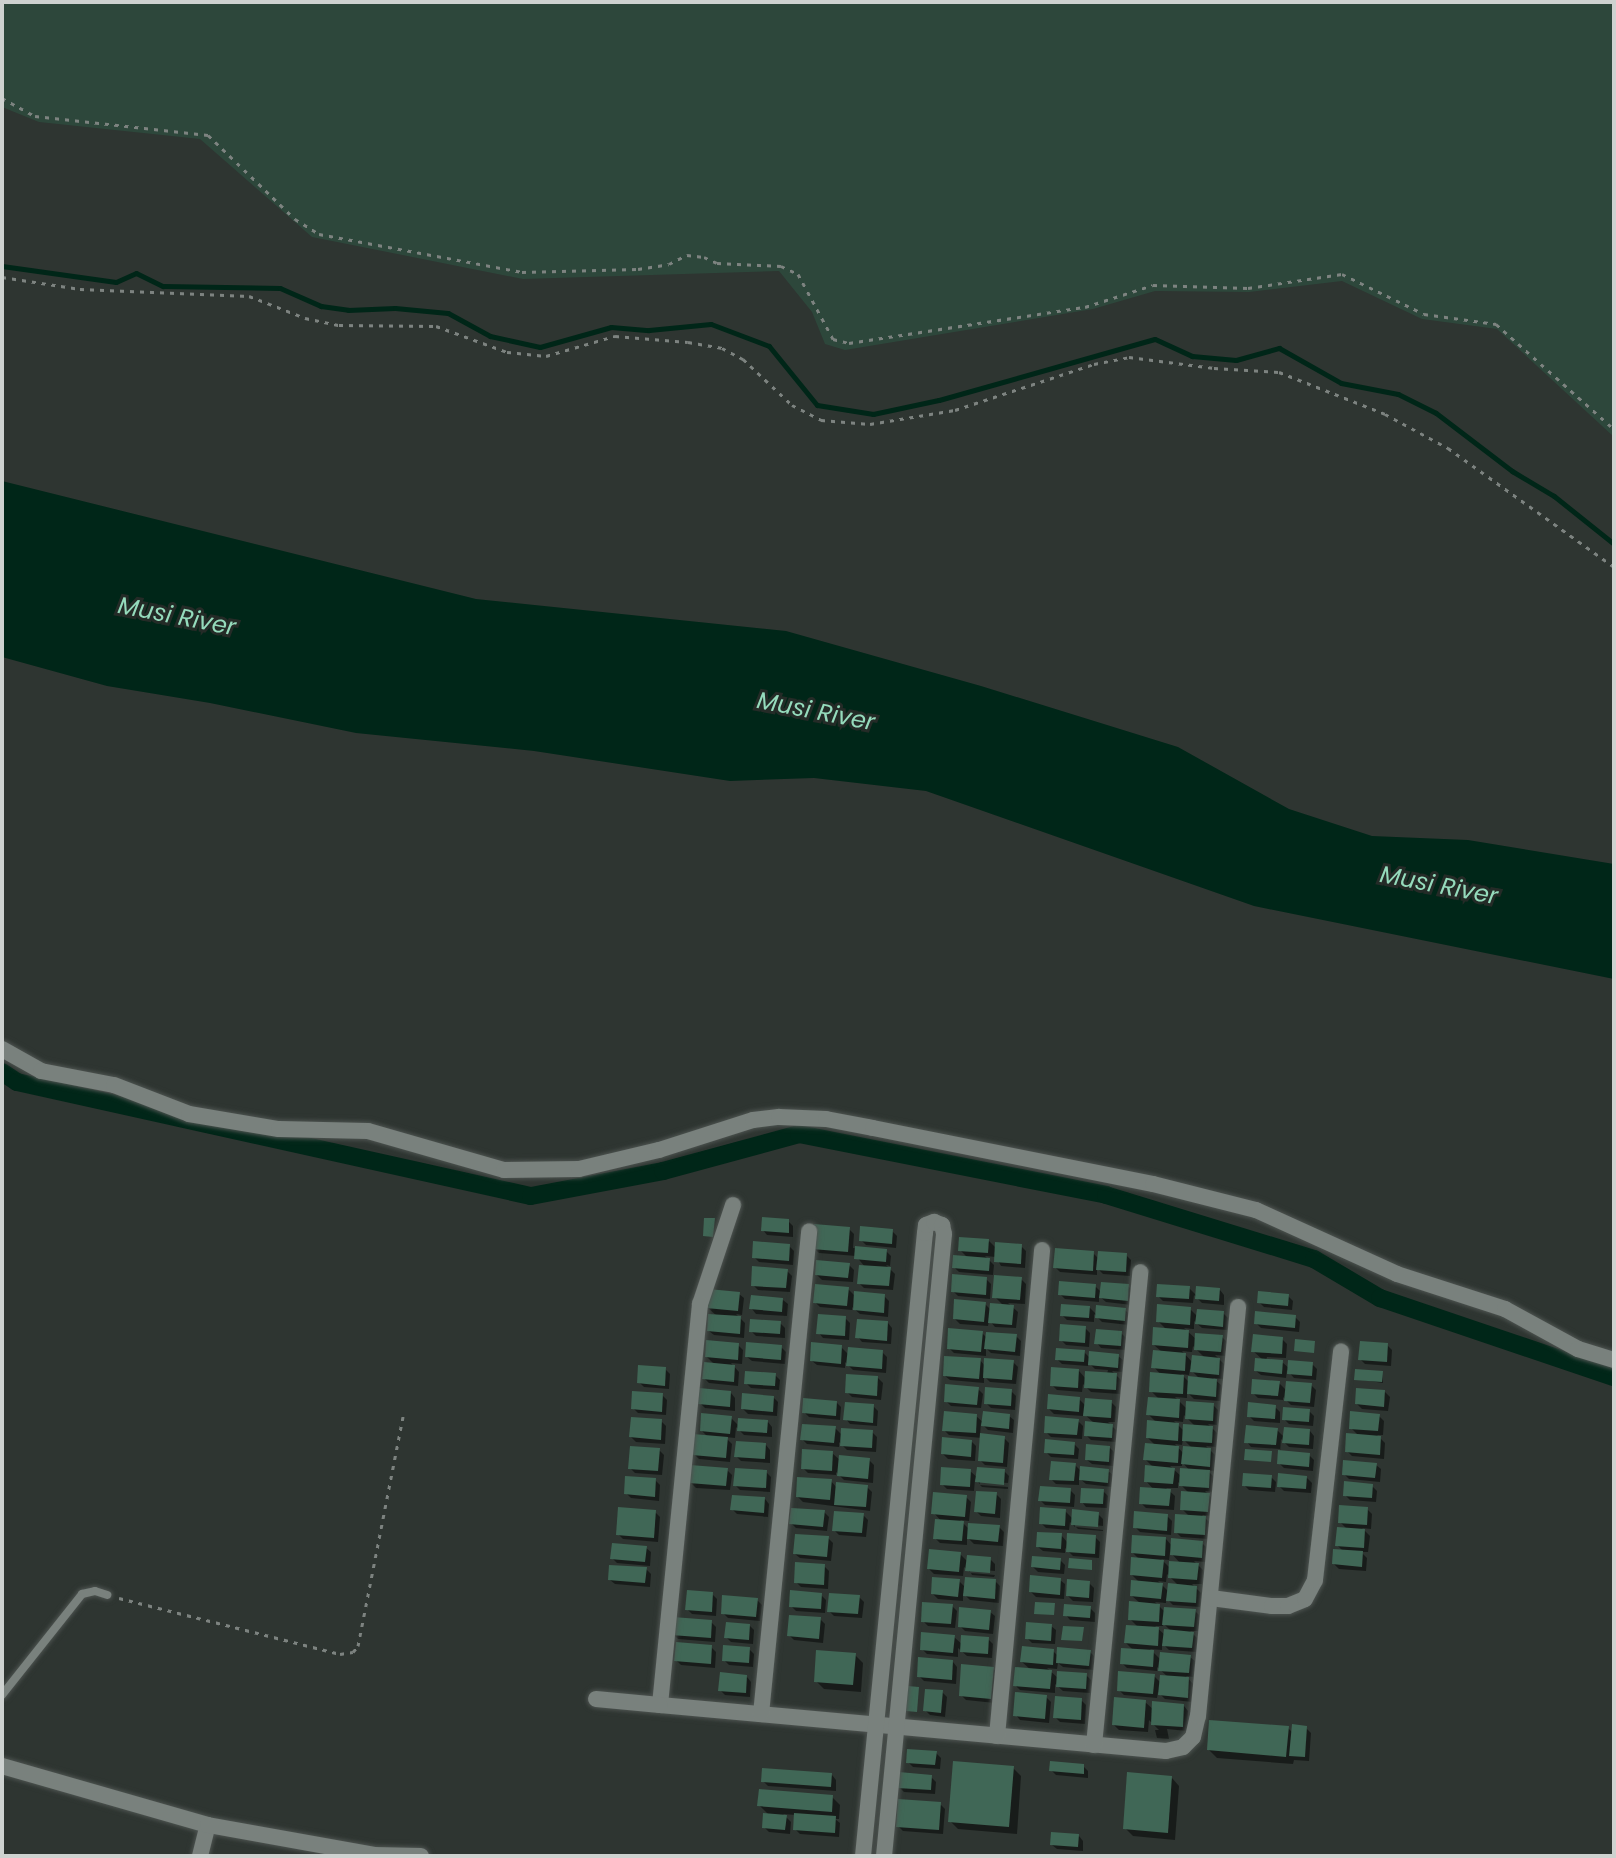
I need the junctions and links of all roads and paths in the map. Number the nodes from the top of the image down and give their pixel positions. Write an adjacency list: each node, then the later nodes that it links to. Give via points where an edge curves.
1 (2, 98): 3 (path, via 35,116 208,135 295,219 319,234 522,272 638,269 687,255 717,263 781,266 798,274 833,339 849,343 1085,307 1153,285 1248,288 1342,274 1424,314 1496,324)
2 (2, 277): 4 (path, via 80,289 249,296 339,325 436,326 507,352 546,356 615,336 699,344 743,359 792,405 821,420 870,424 955,410 1129,357 1279,372 1385,414 1448,448)
3 (1614, 429)
4 (1614, 567)
5 (2, 1049): 12 (street, via 41,1071 114,1085 189,1114 279,1129 368,1131 504,1170 579,1169 753,1120 803,1117 849,1124 1153,1184 1256,1210 1397,1274 1505,1309 1578,1349)
6 (733, 1205): 18 (street, via 700,1304)
7 (809, 1231): 19 (street)
8 (1042, 1250): 22 (street)
9 (1140, 1272): 23 (street)
10 (1238, 1307): 15 (street)
11 (1341, 1351): 15 (street, via 1315,1580 1305,1599 1280,1606)
12 (1614, 1360)
13 (403, 1416): 14 (path, via 353,1652 340,1654)
14 (107, 1595): 16 (lane, via 82,1594)
15 (1211, 1598): 23 (street, via 1193,1737 1183,1747 1166,1751)
16 (2, 1695)
17 (596, 1699): 18 (street)
18 (660, 1705): 19 (street)
19 (761, 1714): 20 (street)
20 (876, 1725): 21 (street); 21 (street, via 925,1233 926,1225 934,1222 942,1225 944,1234); 29 (street)
21 (897, 1727): 22 (street); 30 (street)
22 (997, 1736): 23 (street)
23 (1094, 1745)
24 (2, 1766): 25 (street)
25 (208, 1825): 26 (street); 27 (street)
26 (374, 1855): 28 (street)
27 (200, 1856)
28 (421, 1856)
29 (863, 1856)
30 (884, 1856)

